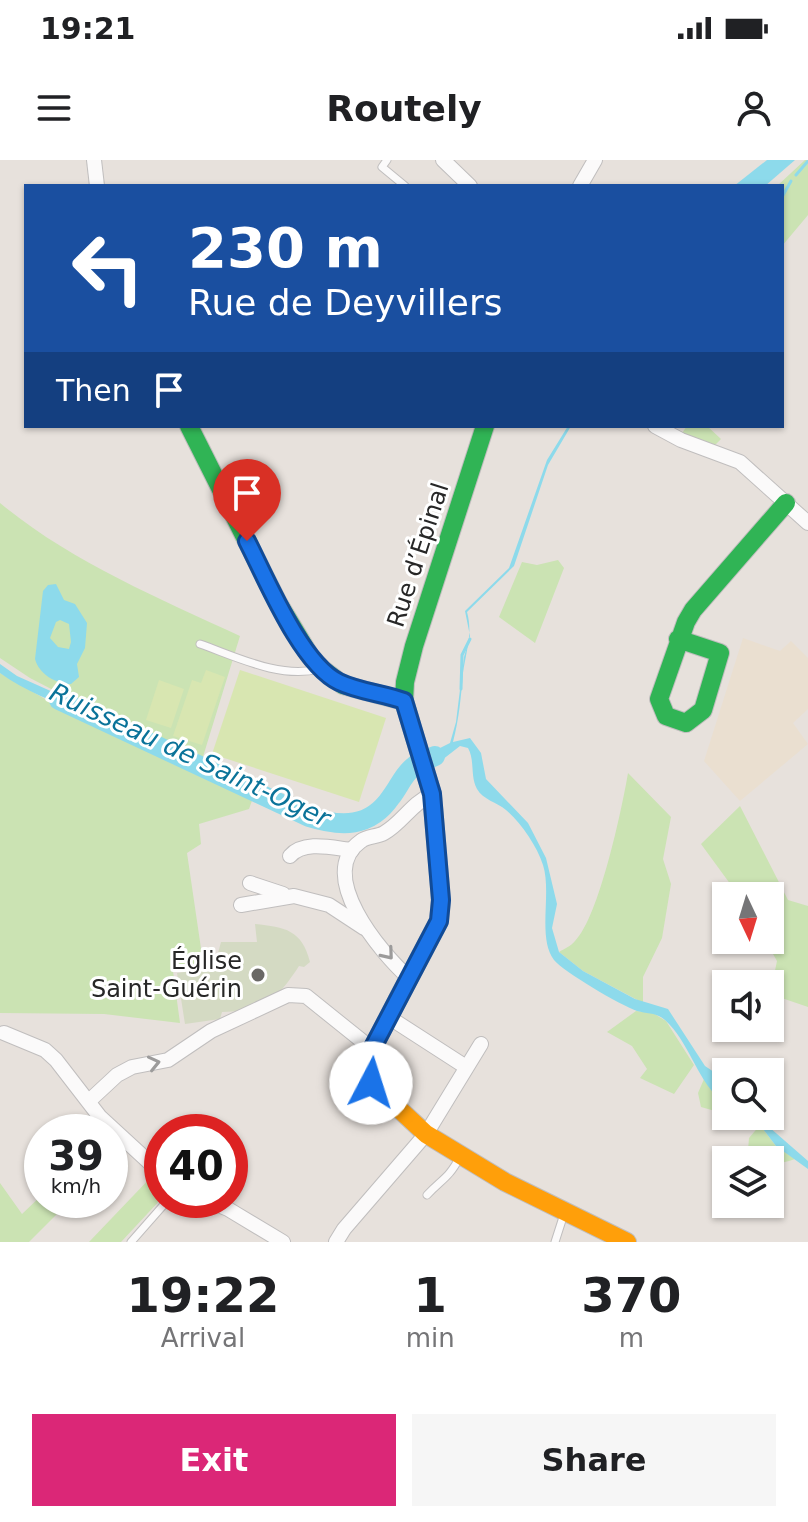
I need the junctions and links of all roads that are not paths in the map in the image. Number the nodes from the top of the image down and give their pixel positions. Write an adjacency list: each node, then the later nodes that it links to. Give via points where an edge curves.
1 (94, 160): 5 (street)
2 (387, 160): 6 (lane, via 382,167)
3 (443, 160): 7 (street)
4 (595, 160): 8 (street)
5 (97, 184)
6 (403, 184)
7 (468, 184)
8 (581, 184)
9 (190, 428): 16 (street, via 285,616)
10 (484, 428): 17 (street, Rue d’Épinal, via 412,652)
11 (659, 428): 12 (street, via 740,462)
12 (786, 503): 13 (street); 14 (street, via 693,610)
13 (808, 523)
14 (678, 639): 14 (street, via 659,699 666,716 686,723 703,710 720,653)
15 (200, 644): 16 (lane, via 285,671)
16 (321, 669): 17 (street, via 336,681 387,695)
17 (405, 706): 18 (street)
18 (432, 794): 19 (street, via 384,833 362,839); 25 (street, via 439,921)
19 (352, 850): 20 (street, via 313,846); 24 (street, via 344,883)
20 (290, 856)
21 (250, 883): 22 (street)
22 (287, 896): 23 (street); 24 (street, via 329,905)
23 (241, 905)
24 (367, 930): 25 (street, one-way to 25)
25 (409, 978): 26 (street)
26 (387, 1016): 29 (street); 30 (street)
27 (4, 1033): 31 (street, via 45,1050)
28 (481, 1044): 30 (street)
29 (372, 1049): 31 (street, one-way to 29, via 132,1067 168,1060 211,1031 288,995 306,996); 32 (street, via 371,1083)
30 (466, 1067): 32 (street)
31 (89, 1101): 34 (street)
32 (426, 1134): 33 (street); 41 (street)
33 (461, 1155): 35 (lane, via 447,1181); 36 (street)
34 (144, 1157)
35 (427, 1195)
36 (565, 1211): 42 (lane); 43 (street)
37 (152, 1218): 39 (lane)
38 (243, 1218): 40 (street)
39 (131, 1242)
40 (283, 1242)
41 (336, 1242)
42 (555, 1242)
43 (627, 1242)

